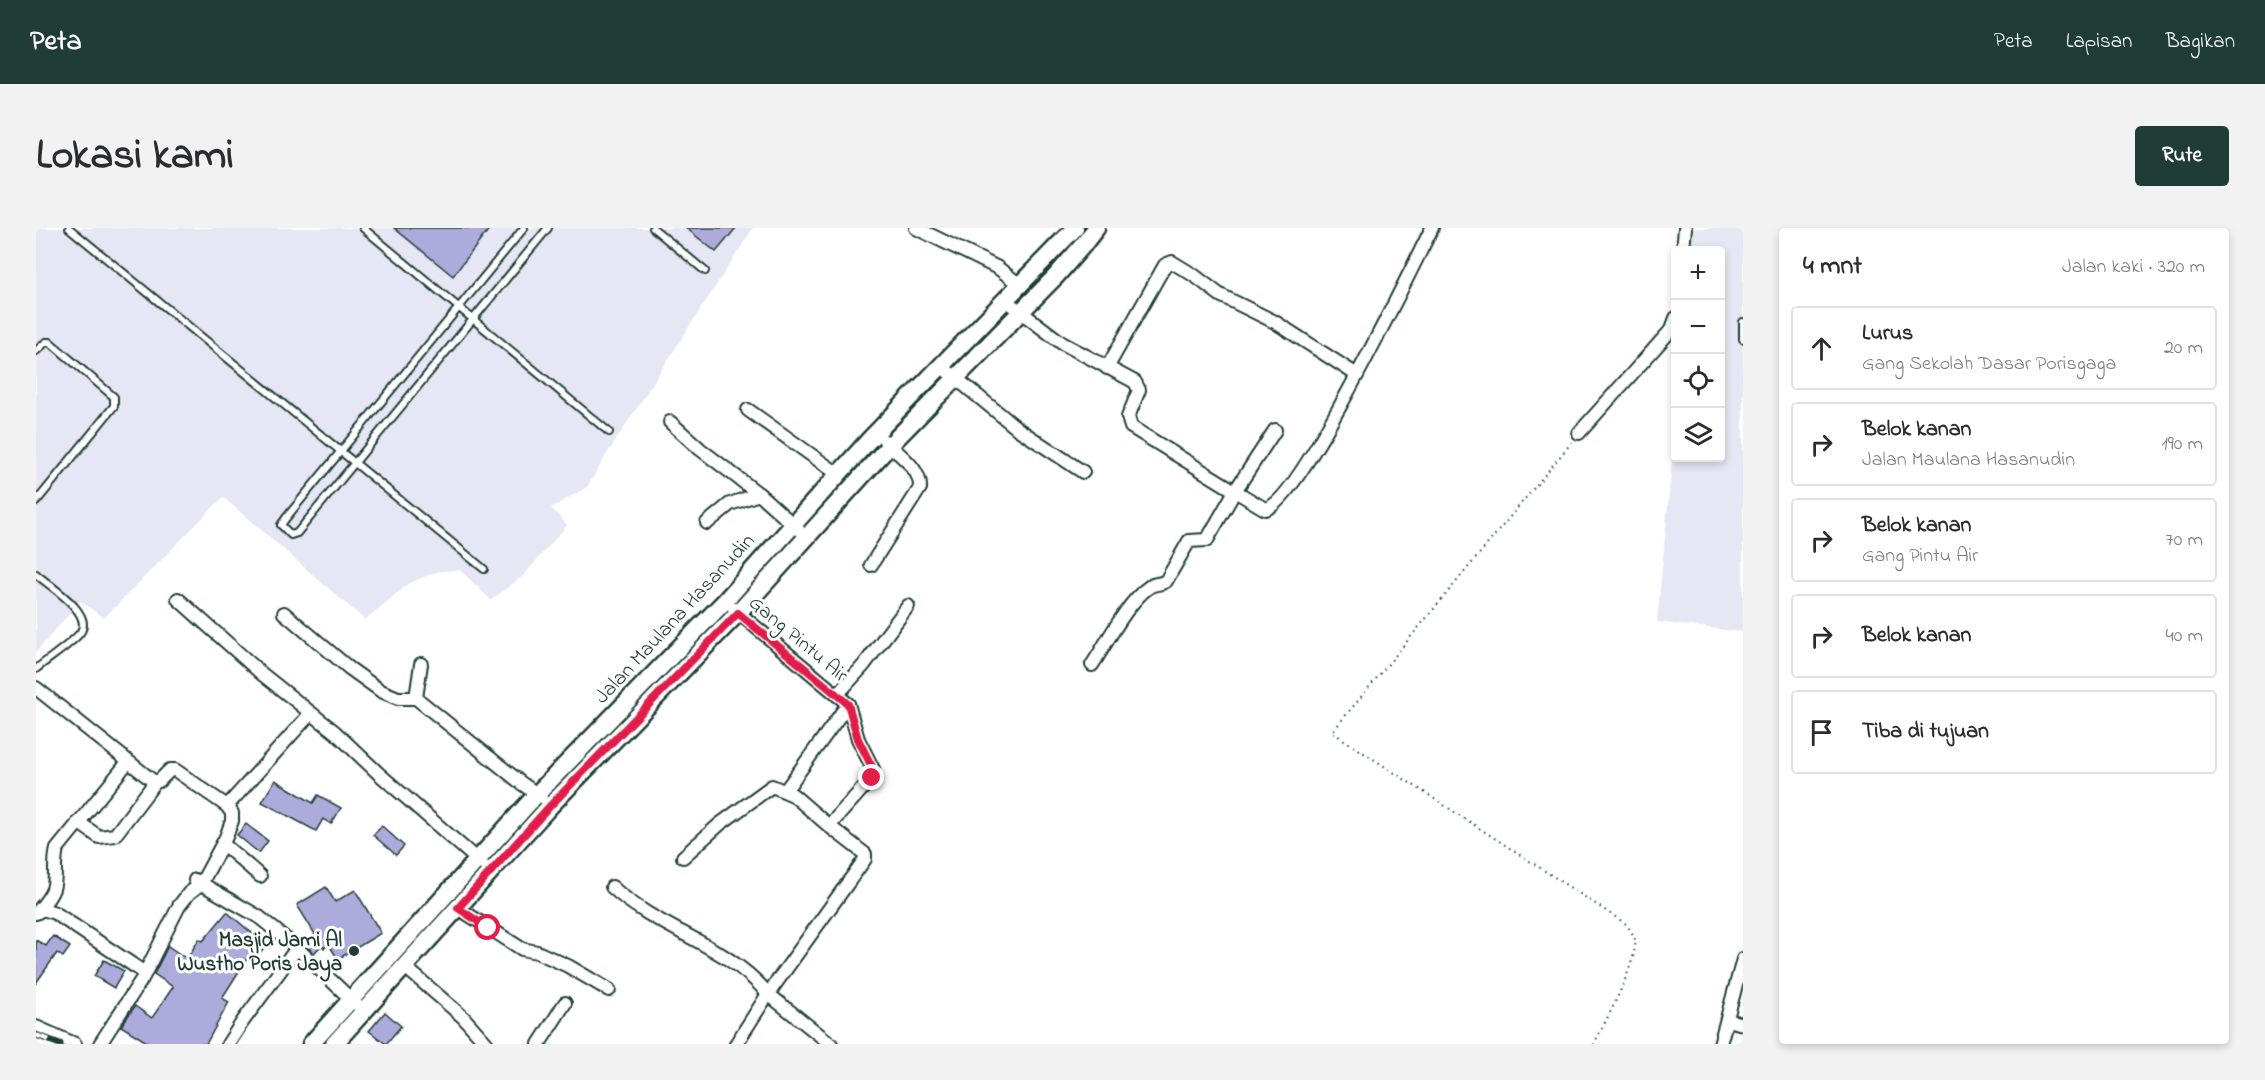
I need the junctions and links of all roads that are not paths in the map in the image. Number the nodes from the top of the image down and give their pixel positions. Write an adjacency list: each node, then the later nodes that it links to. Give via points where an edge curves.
1 (69, 228): 34 (lane)
2 (363, 228): 16 (lane)
3 (524, 228): 16 (lane)
4 (548, 228): 18 (lane)
5 (653, 228): 13 (lane)
6 (916, 228): 14 (street, via 998,268)
7 (1096, 228): 11 (street, Jalan Maulana Hasanudin)
8 (1432, 228): 25 (street)
9 (1685, 228): 12 (street)
10 (1072, 231): 11 (street); 14 (street, Jalan Maulana Hasanudin)
11 (1083, 245): 17 (street, Jalan Maulana Hasanudin)
12 (1683, 246)
13 (705, 271)
14 (1020, 285): 15 (street, Jalan Maulana Hasanudin)
15 (1005, 300): 17 (street); 23 (street, Jalan Maulana Hasanudin)
16 (459, 307): 18 (lane); 34 (lane)
17 (1020, 311): 24 (street, via 1062,343); 26 (street, Jalan Maulana Hasanudin)
18 (473, 318): 30 (lane); 35 (lane)
19 (1743, 322): 21 (lane)
20 (1671, 329): 32 (street)
21 (1743, 339)
22 (36, 351): 40 (lane, via 50,342 115,400)
23 (940, 366): 26 (street); 31 (street, Jalan Maulana Hasanudin)
24 (1107, 368): 25 (street, via 1165,265 1172,262 1220,295 1275,322); 38 (street, via 1138,385 1128,417 1131,426)
25 (1357, 375): 38 (street, via 1307,463 1272,507 1262,508)
26 (954, 378): 33 (street, Jalan Maulana Hasanudin); 37 (street, via 1018,429)
27 (748, 410): 36 (street)
28 (670, 422): 39 (street)
29 (1275, 430): 38 (street)
30 (609, 432)
31 (877, 432): 33 (street); 36 (street, Jalan Maulana Hasanudin)
32 (1579, 433)
33 (890, 445): 43 (street, Jalan Maulana Hasanudin); 44 (street, via 914,470 920,488)
34 (341, 451): 35 (lane); 35 (lane, via 283,522 282,528 291,536)
35 (355, 462): 45 (lane)
36 (834, 471): 41 (street, Jalan Maulana Hasanudin)
37 (1083, 472)
38 (1235, 491): 53 (street, via 1207,540 1189,541 1166,580 1151,585 1136,598)
39 (763, 497): 41 (street); 42 (street, via 730,504)
40 (36, 502)
41 (790, 521): 43 (street); 48 (street, Jalan Maulana Hasanudin)
42 (707, 523)
43 (806, 536): 51 (street, Jalan Maulana Hasanudin)
44 (871, 565)
45 (484, 569)
46 (36, 574): 54 (lane, via 79,611 84,620 79,634)
47 (178, 599): 59 (street)
48 (725, 601): 51 (street, Gang Pintu Air); 63 (street, Jalan Maulana Hasanudin)
49 (908, 606): 56 (street)
50 (284, 613): 57 (street, via 381,690 398,698)
51 (738, 613): 56 (street, Gang Pintu Air); 65 (street, Jalan Maulana Hasanudin)
52 (421, 664): 57 (street)
53 (1092, 665)
54 (36, 669)
55 (36, 688): 60 (street)
56 (837, 695): 58 (street, Gang Pintu Air)
57 (416, 698): 63 (street)
58 (848, 704): 62 (street); 67 (street, via 858,739 873,769 872,778)
59 (311, 713): 64 (street); 70 (street)
60 (128, 762): 61 (street); 66 (street)
61 (156, 781): 64 (street, via 175,770); 66 (street, via 115,835 99,837)
62 (785, 790): 67 (street); 69 (street, via 767,788)
63 (537, 794): 65 (street); 70 (street, Jalan Maulana Hasanudin)
64 (227, 806): 68 (street, via 232,821)
65 (550, 806): 71 (street, Jalan Maulana Hasanudin)
66 (78, 822): 76 (street, via 57,849 52,892)
67 (829, 826): 82 (street, via 866,859)
68 (223, 844): 72 (street); 73 (street)
69 (683, 857)
70 (475, 858): 71 (street); 83 (street, Jalan Maulana Hasanudin)
71 (490, 872): 75 (street, Jalan Maulana Hasanudin)
72 (260, 876)
73 (197, 882): 77 (street, via 259,917); 80 (street, via 179,906)
74 (612, 887): 82 (street, via 637,909 715,951)
75 (458, 908): 79 (street, Jalan Maulana Hasanudin); 81 (street, via 522,949 568,966)
76 (37, 912): 80 (street, via 44,909 55,913)
77 (297, 948): 83 (street); 91 (street)
78 (1743, 959): 86 (street)
79 (404, 966): 85 (street, Jalan Maulana Hasanudin); 94 (street, via 463,1017)
80 (145, 973): 90 (street)
81 (609, 990)
82 (768, 994): 96 (street); 97 (street)
83 (350, 999): 85 (street); 92 (street, Jalan Maulana Hasanudin)
84 (565, 1003): 95 (street)
85 (364, 1011): 93 (street, Jalan Maulana Hasanudin)
86 (1727, 1020): 87 (street); 98 (street)
87 (1743, 1024)
88 (36, 1027): 89 (street)
89 (75, 1044)
90 (100, 1044)
91 (228, 1044)
92 (311, 1044)
93 (334, 1044)
94 (487, 1044)
95 (539, 1044)
96 (736, 1044)
97 (831, 1044)
98 (1720, 1044)

